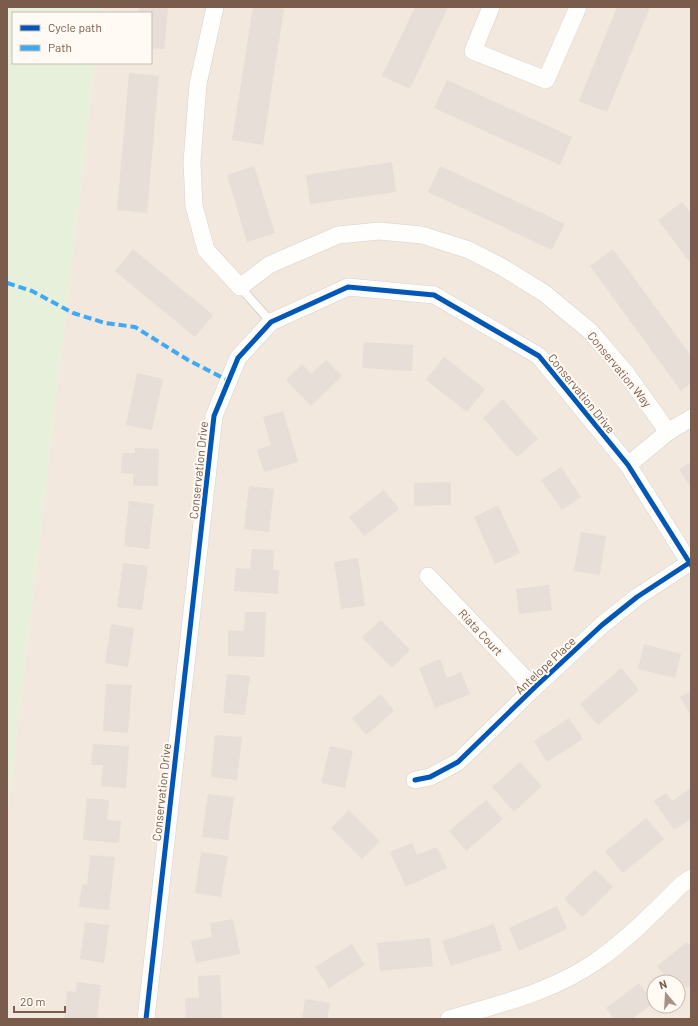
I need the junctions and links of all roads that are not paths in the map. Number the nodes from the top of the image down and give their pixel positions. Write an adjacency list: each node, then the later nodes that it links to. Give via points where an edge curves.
1 (215, 7): 4 (street, via 198,84 192,162 194,206 206,250)
2 (491, 7): 3 (street, via 473,51 546,80)
3 (578, 7)
4 (240, 286): 5 (lane); 7 (street, Conservation Way, via 268,265 338,235 379,232 422,235 469,250 544,293 590,331 626,373)
5 (271, 322): 8 (street, Conservation Drive, via 348,287 434,295 539,356); 14 (street, Conservation Drive, via 238,358 214,416)
6 (691, 418): 7 (street)
7 (668, 432): 8 (street)
8 (628, 465): 9 (street, Conservation Drive)
9 (690, 564): 11 (street, Antelope Place, via 602,625)
10 (428, 576): 11 (street, Riata Court)
11 (534, 688): 12 (street, Antelope Place, via 458,762 430,777)
12 (415, 780)
13 (691, 878): 15 (street, via 618,945 594,963 544,989)
14 (146, 1019)
15 (449, 1019)

